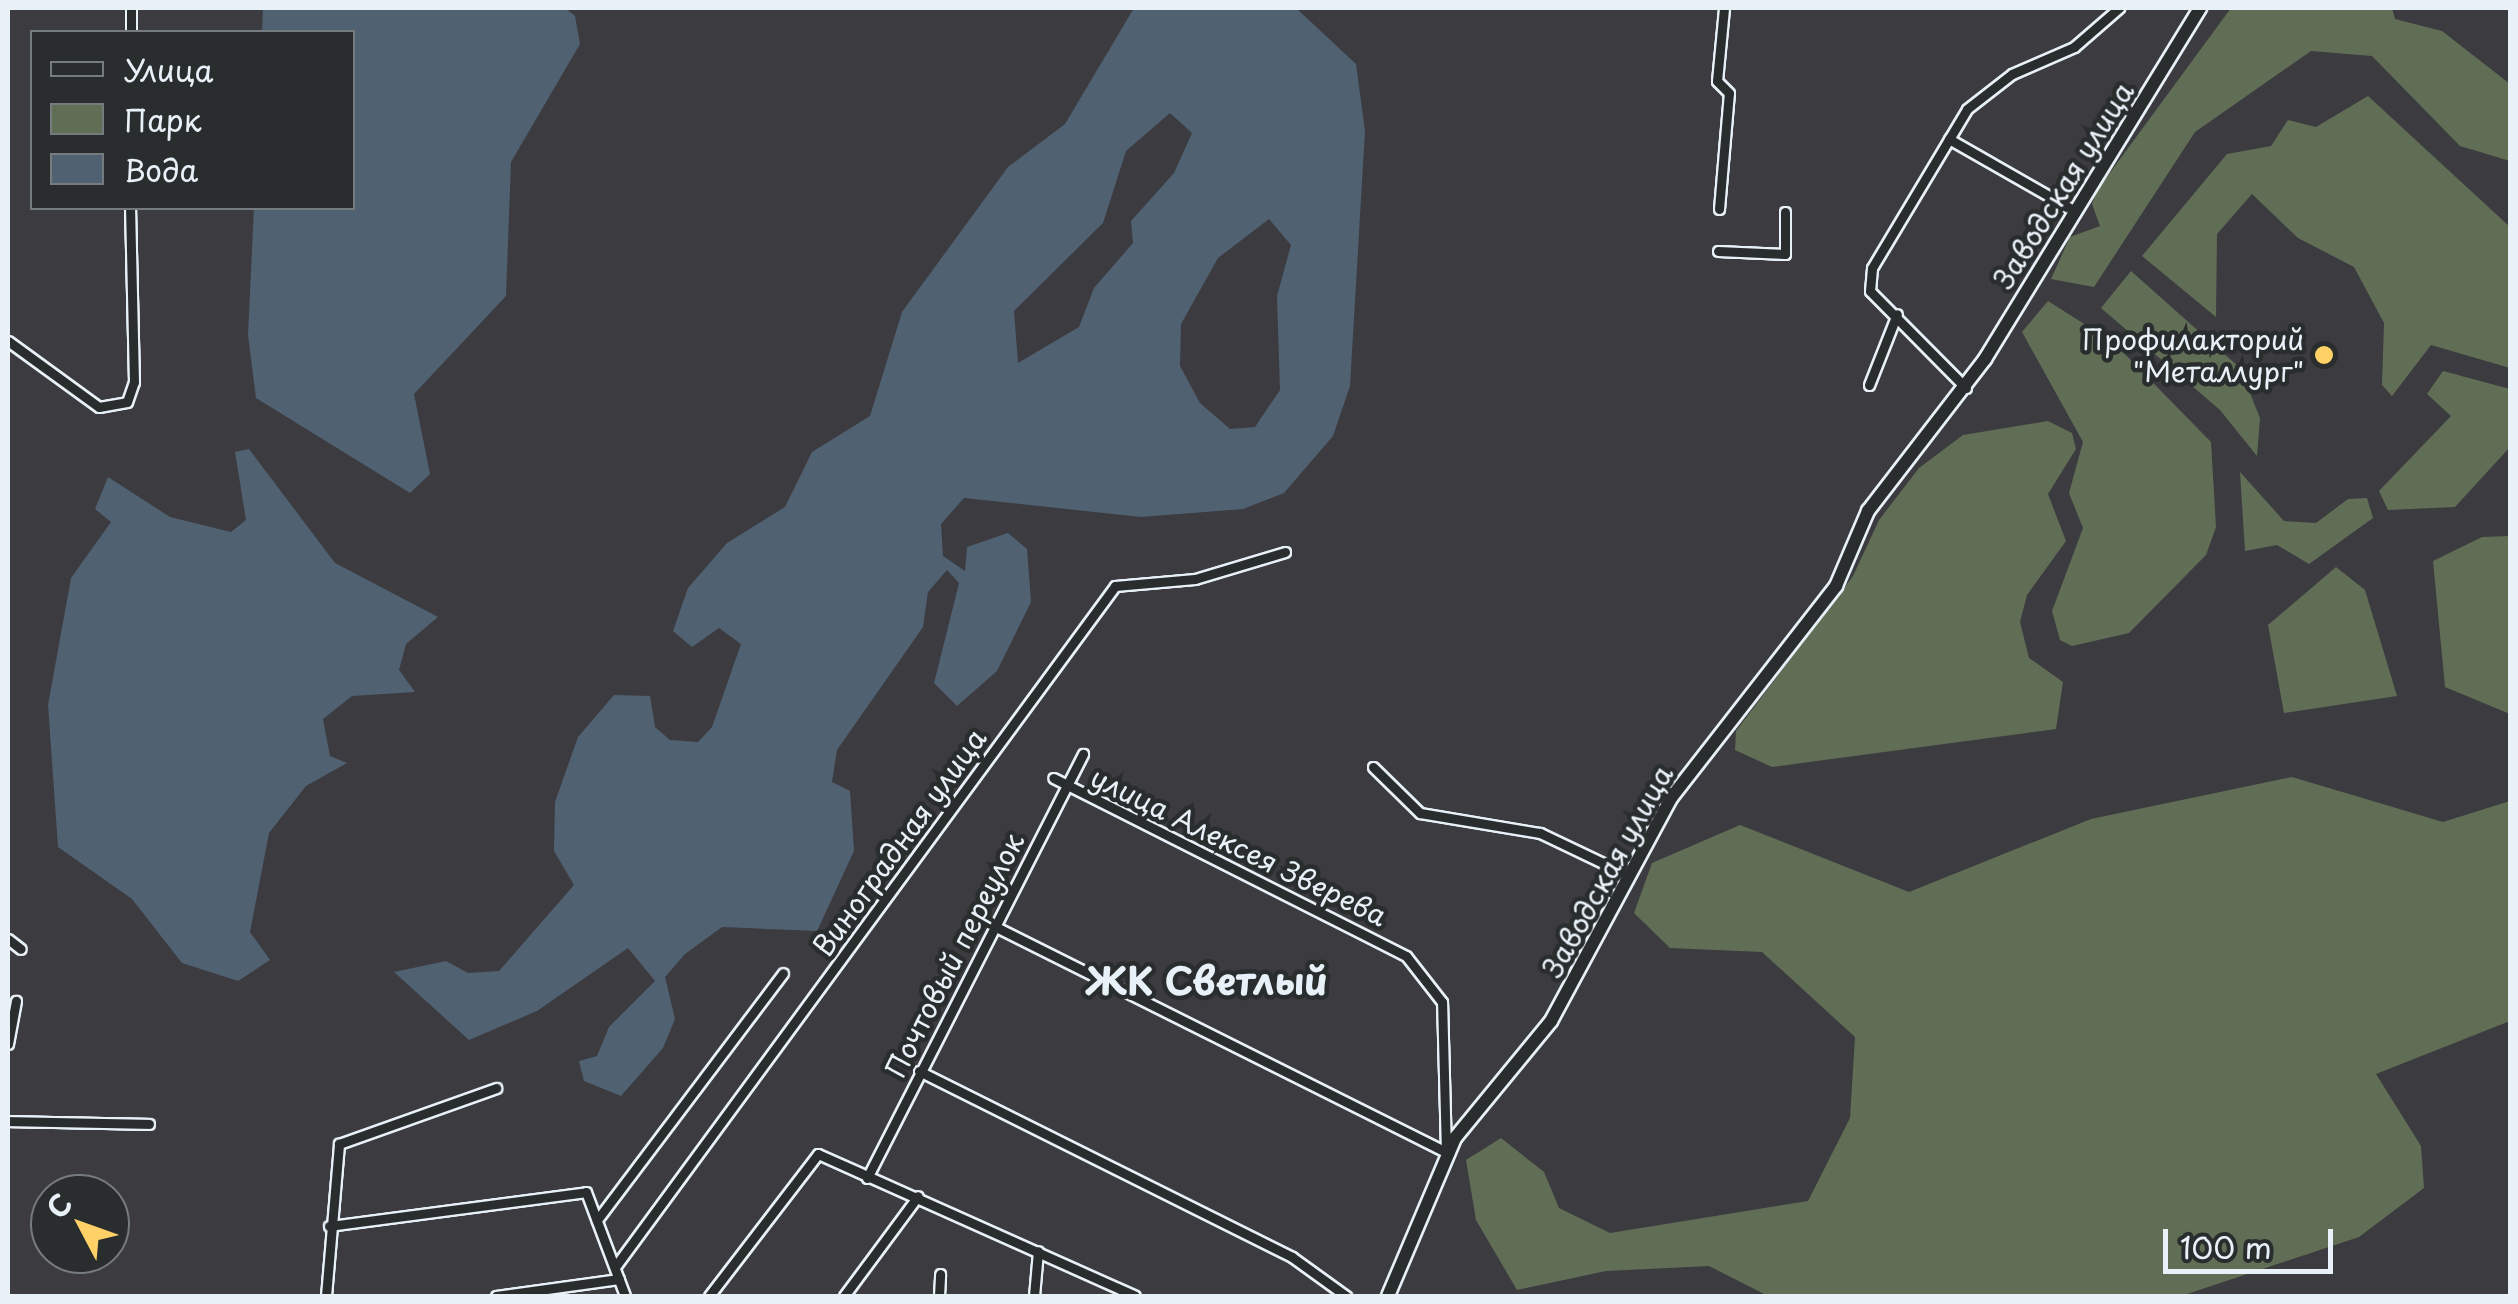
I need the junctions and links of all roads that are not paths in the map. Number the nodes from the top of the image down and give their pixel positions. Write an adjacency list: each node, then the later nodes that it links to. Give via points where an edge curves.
1 (1724, 8): 5 (street, via 1718,81 1729,93)
2 (2119, 8): 4 (street, via 2074,47 1983,94)
3 (2200, 8): 7 (street, Заводская улица)
4 (1949, 139): 7 (street); 10 (street, via 1869,275 1870,292)
5 (1719, 209)
6 (130, 210): 11 (street, via 134,382 127,402 99,408)
7 (2075, 211): 13 (street, Заводская улица)
8 (1785, 212): 9 (street, via 1784,254)
9 (1718, 251)
10 (1896, 314): 12 (street); 13 (street)
11 (8, 341)
12 (1869, 385)
13 (1966, 388): 19 (street, Заводская улица, via 1868,510 1836,586 1680,785)
14 (1285, 552): 36 (street, Виноградная улица, via 1196,579 1115,586)
15 (1083, 754): 18 (street, Почтовый переулок)
16 (1373, 767): 19 (street, via 1420,812 1540,833)
17 (1053, 778): 18 (street, улица Алексея Зверева)
18 (1066, 786): 20 (street, Почтовый переулок); 30 (street, улица Алексея Зверева, via 1399,951 1442,1002)
19 (1628, 875): 30 (street, Заводская улица, via 1551,1021)
20 (994, 926): 26 (street, Почтовый переулок); 30 (street)
21 (8, 939): 22 (street)
22 (20, 949)
23 (783, 972): 33 (street)
24 (16, 1001): 25 (street)
25 (8, 1044)
26 (920, 1072): 31 (street, Почтовый переулок); 47 (street, via 1292,1258)
27 (496, 1088): 34 (street, via 341,1142)
28 (8, 1121): 29 (street)
29 (149, 1124)
30 (1446, 1152): 48 (street, Заводская улица)
31 (867, 1178): 32 (street); 42 (street, via 812,1156)
32 (918, 1196): 35 (street); 43 (street)
33 (597, 1220): 34 (street, via 586,1192); 36 (street)
34 (329, 1226): 39 (street)
35 (1038, 1251): 45 (street); 46 (street)
36 (614, 1267): 38 (street)
37 (940, 1274): 44 (street)
38 (619, 1280): 40 (street); 41 (street)
39 (326, 1296)
40 (496, 1296)
41 (625, 1296)
42 (709, 1296)
43 (844, 1296)
44 (939, 1296)
45 (1034, 1296)
46 (1134, 1296)
47 (1346, 1296)
48 (1388, 1296)

